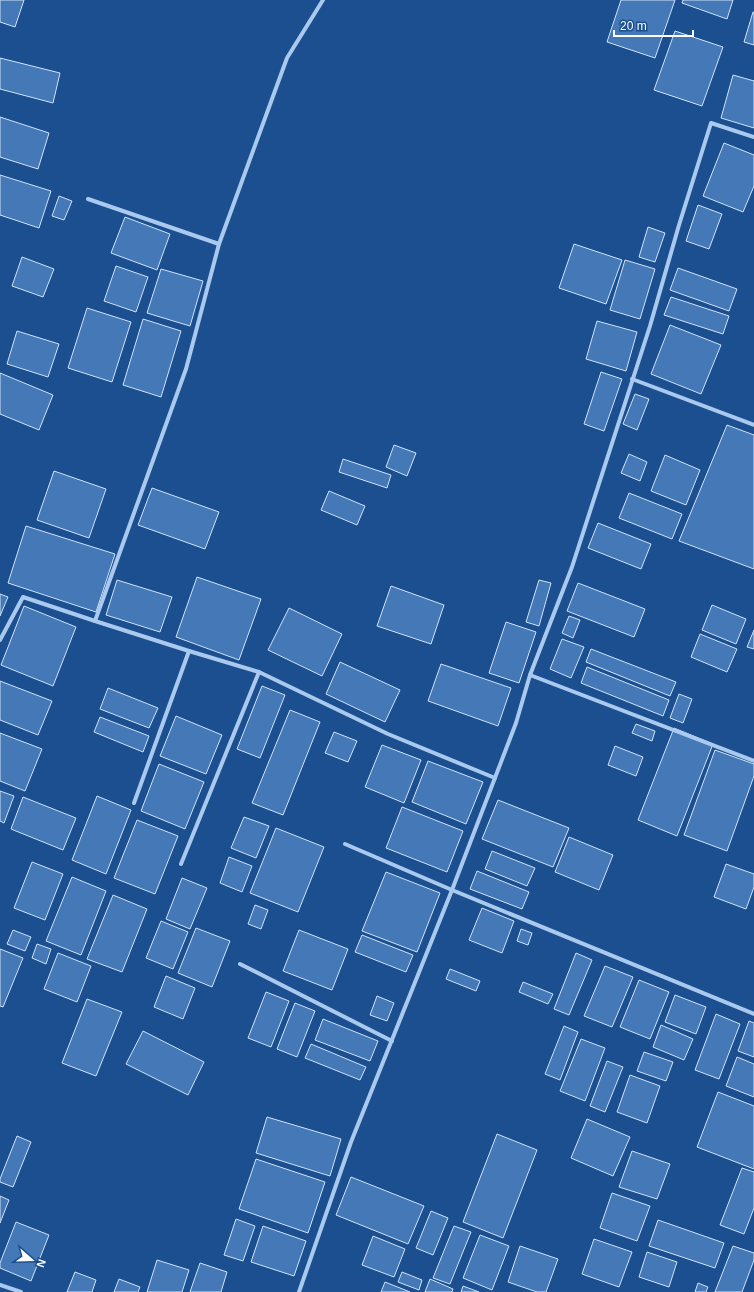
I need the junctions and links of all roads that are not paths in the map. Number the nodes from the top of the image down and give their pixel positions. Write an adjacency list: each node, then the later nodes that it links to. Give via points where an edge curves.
1 (323, 0): 4 (street, via 287,58)
2 (754, 137): 5 (street, via 711,123)
3 (88, 199): 4 (street)
4 (219, 244): 7 (street, via 186,369)
5 (632, 379): 6 (street); 11 (street, via 572,566)
6 (754, 425)
7 (96, 621): 8 (street, via 23,597); 9 (street)
8 (0, 640)
9 (189, 651): 10 (street); 14 (street)
10 (259, 672): 13 (street, via 388,734); 16 (street)
11 (530, 674): 12 (street); 13 (street, via 516,723)
12 (754, 762)
13 (495, 778): 17 (street)
14 (134, 803)
15 (345, 844): 17 (street)
16 (181, 864)
17 (452, 890): 19 (street); 20 (street)
18 (240, 964): 20 (street)
19 (754, 1014)
20 (392, 1041): 23 (street, via 351,1142)
21 (0, 1285): 22 (street)
22 (22, 1292)
23 (299, 1292)

